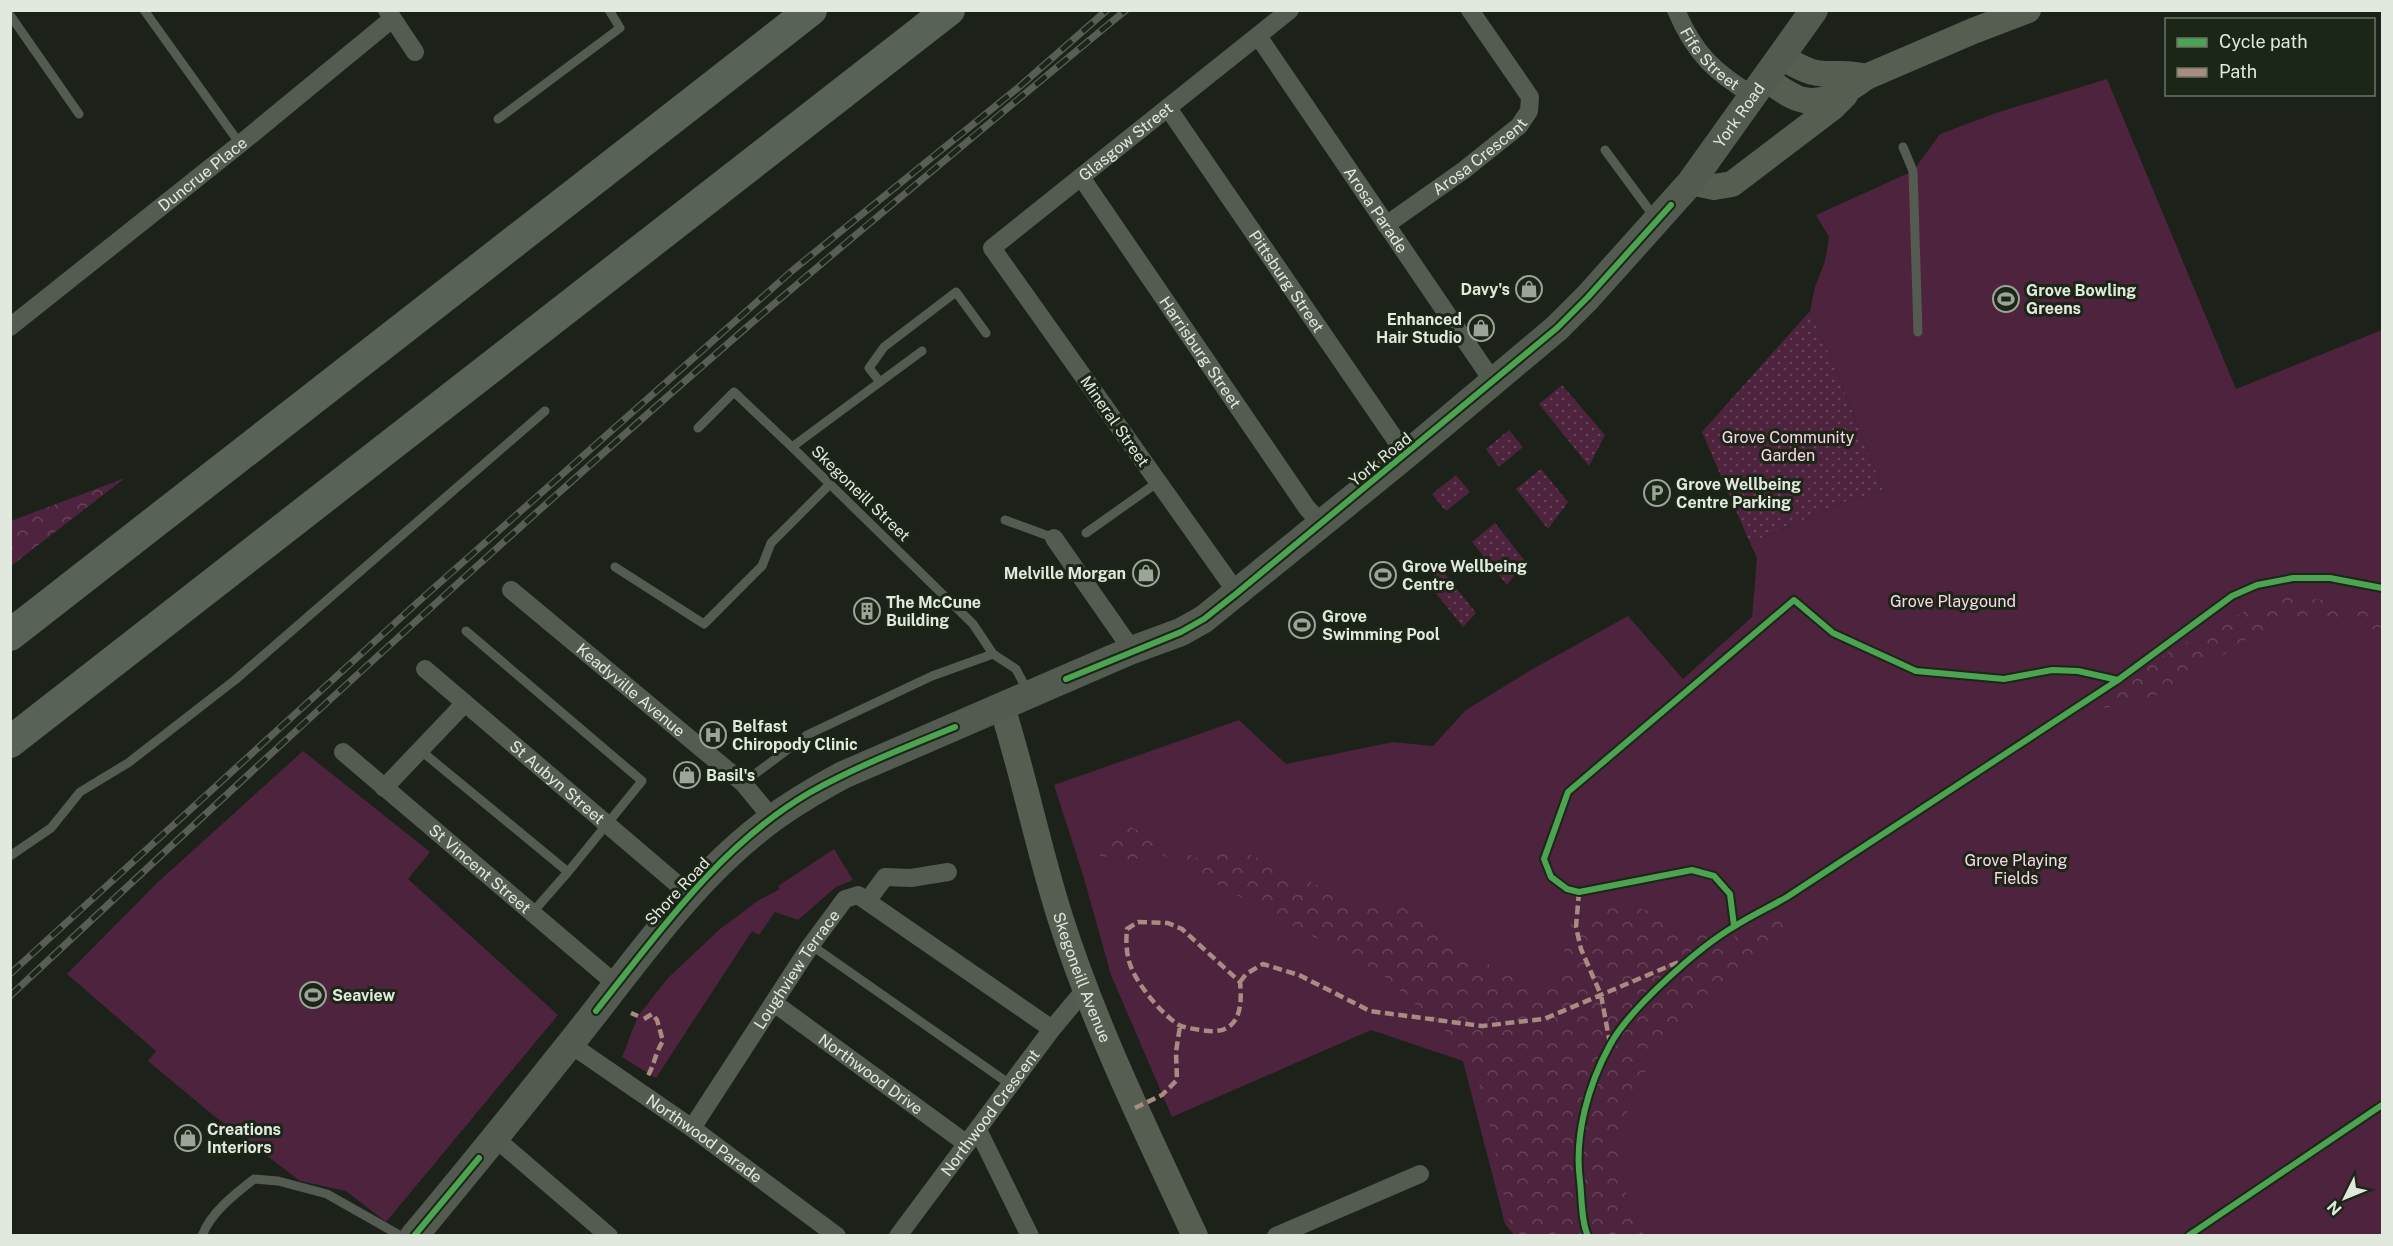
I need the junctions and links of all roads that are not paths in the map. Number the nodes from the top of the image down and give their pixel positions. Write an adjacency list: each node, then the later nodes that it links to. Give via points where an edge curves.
1 (144, 10): 19 (lane)
2 (609, 10): 18 (lane, via 620,28)
3 (811, 10): 47 (highway)
4 (949, 10): 54 (highway)
5 (1290, 10): 12 (street, Glasgow Street)
6 (1470, 10): 25 (street, Arosa Crescent, via 1530,97 1529,111 1501,141)
7 (1676, 10): 14 (street, Fife Street, via 1694,47 1714,68)
8 (1814, 10): 14 (main road, York Road)
9 (2028, 10): 15 (street)
10 (390, 14): 13 (street); 19 (street, Duncrue Place)
11 (10, 15): 17 (lane)
12 (1258, 36): 16 (street, Glasgow Street); 25 (street, Arosa Parade)
13 (416, 52)
14 (1767, 78): 15 (street, via 1808,71 1849,72); 23 (main road, York Road)
15 (1859, 83): 23 (street, via 1732,184 1714,187)
16 (1168, 108): 22 (street, Glasgow Street); 36 (street, Pittsburg Street)
17 (79, 114)
18 (498, 119)
19 (240, 144): 27 (street, Duncrue Place)
20 (1903, 147): 28 (lane, via 1913,171)
21 (1605, 150): 24 (lane)
22 (1081, 177): 26 (street, Glasgow Street); 40 (street, Harrisburg Street, via 1307,508)
23 (1691, 182): 24 (main road, York Road)
24 (1657, 220): 32 (main road, York Road, via 1557,328)
25 (1386, 225): 32 (street, Arosa Parade)
26 (992, 248): 37 (street, Mineral Street)
27 (10, 327)
28 (1918, 332)
29 (986, 333): 31 (lane, via 956,292 884,347 869,368)
30 (922, 351): 31 (lane, Skegoneill Street)
31 (880, 382): 35 (lane, Skegoneill Street)
32 (1494, 383): 36 (main road, York Road)
33 (545, 411): 61 (lane, via 235,680 128,763 80,792 51,828)
34 (698, 428): 35 (lane, via 734,392)
35 (792, 447): 38 (lane, Skegoneill Street)
36 (1406, 455): 40 (main road, York Road)
37 (1158, 482): 41 (lane); 45 (street, Mineral Street)
38 (830, 484): 43 (lane, via 771,543 762,566 704,624); 49 (lane, Skegoneill Street, via 974,624)
39 (1005, 520): 42 (lane)
40 (1322, 524): 45 (main road, York Road)
41 (1086, 533)
42 (1054, 538): 48 (street)
43 (615, 567)
44 (511, 590): 57 (street, Keadyville Avenue)
45 (1237, 594): 48 (main road, York Road, via 1193,625)
46 (466, 631): 60 (lane, via 642,781)
47 (10, 635)
48 (1132, 650): 51 (main road, York Road)
49 (993, 654): 51 (lane, via 1016,669); 57 (lane, via 933,676 807,735)
50 (425, 669): 52 (street, St Aubyn Street)
51 (1029, 695): 53 (main road, York Road)
52 (465, 703): 55 (street); 60 (street, St Aubyn Street)
53 (1002, 707): 59 (main road, Shore Road, via 843,775); 69 (street, Skegoneill Avenue, via 1060,916)
54 (10, 742)
55 (420, 750): 58 (street); 62 (lane)
56 (343, 752): 58 (street, St Vincent Street)
57 (743, 783): 59 (street, Keadyville Avenue)
58 (384, 788): 66 (street, St Vincent Street)
59 (772, 818): 64 (main road, Shore Road)
60 (607, 825): 62 (lane); 64 (street, St Aubyn Street)
61 (10, 856)
62 (568, 872): 66 (lane)
63 (948, 872): 65 (street, via 911,878 885,877)
64 (690, 895): 68 (main road, Shore Road)
65 (868, 900): 67 (street, Loughview Terrace, via 858,895 845,899); 71 (street)
66 (532, 913): 68 (street, St Vincent Street)
67 (811, 945): 70 (street, Loughview Terrace); 73 (lane)
68 (617, 985): 72 (main road, Shore Road)
69 (1087, 990): 71 (street, Northwood Crescent); 85 (street, Skegoneill Avenue)
70 (774, 1003): 74 (street, Loughview Terrace); 75 (street, Northwood Drive)
71 (1052, 1029): 73 (street, Northwood Crescent)
72 (570, 1044): 74 (street, Northwood Parade); 76 (main road, Shore Road)
73 (1011, 1085): 75 (street, Northwood Crescent)
74 (692, 1128): 82 (street, Northwood Parade)
75 (972, 1137): 83 (street, Northwood Crescent); 84 (street, Northwood Drive)
76 (495, 1138): 80 (main road, Shore Road); 81 (street)
77 (1420, 1174): 86 (street)
78 (202, 1236): 79 (lane, via 206,1225 254,1179 327,1194)
79 (401, 1236)
80 (414, 1236)
81 (609, 1236)
82 (837, 1236)
83 (898, 1236)
84 (1030, 1236)
85 (1195, 1236)
86 (1276, 1236)

